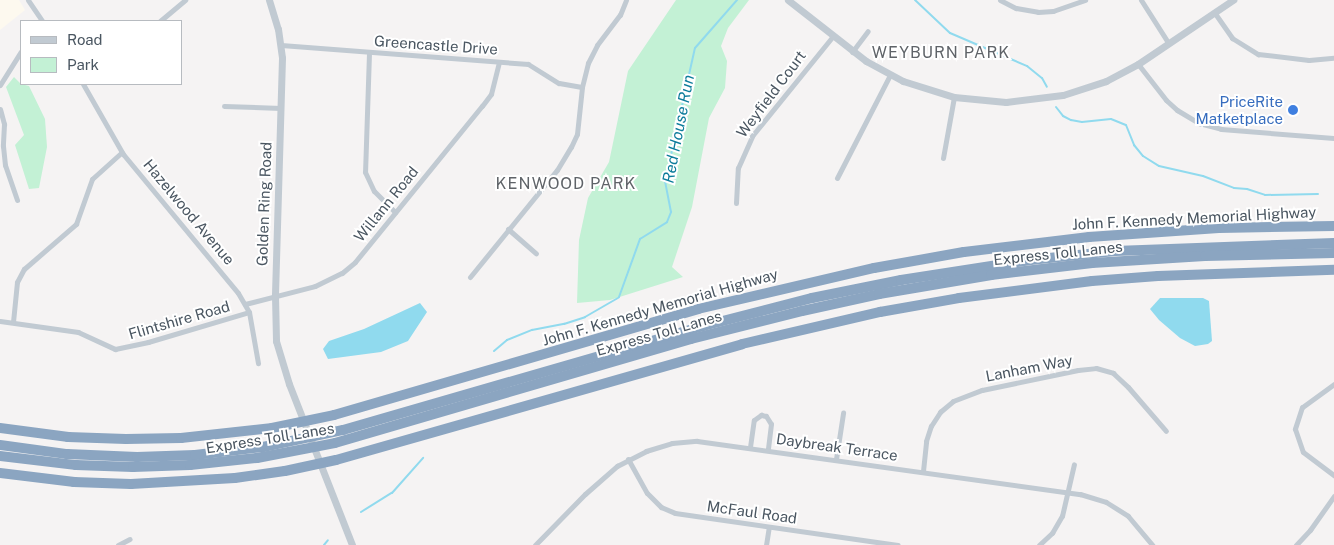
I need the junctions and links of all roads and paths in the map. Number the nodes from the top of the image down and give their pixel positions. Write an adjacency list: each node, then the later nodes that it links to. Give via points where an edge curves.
1 (28, 0): 11 (street)
2 (185, 0): 12 (street)
3 (269, 0): 16 (street, Golden Ring Road)
4 (626, 0): 26 (street, via 616,21 593,51)
5 (788, 0): 14 (street)
6 (1000, 0): 7 (street, via 1016,8 1038,12 1053,11)
7 (1085, 0)
8 (1141, 0): 15 (street)
9 (1233, 0): 10 (street)
10 (1214, 12): 15 (street); 20 (street, via 1232,38 1258,54 1309,60)
11 (41, 20)
12 (161, 20)
13 (868, 31): 18 (street)
14 (832, 36): 18 (street); 36 (street, Weyfield Court, via 752,136 738,168)
15 (1169, 44): 22 (street)
16 (281, 45): 17 (street, Greencastle Drive); 29 (street, Golden Ring Road)
17 (369, 52): 21 (street, Greencastle Drive); 37 (street, via 365,172 374,191)
18 (852, 52): 23 (street)
19 (20, 54): 24 (street)
20 (1334, 58)
21 (499, 62): 26 (street, Greencastle Drive, via 528,64 558,83); 37 (street, Willann Road, via 490,94 482,106)
22 (1138, 64): 27 (street, via 1085,89 1043,99 1000,102); 31 (street, via 1166,100 1199,123 1221,129)
23 (890, 75): 27 (street); 34 (street)
24 (0, 84)
25 (85, 85): 32 (street, Hazelwood Avenue)
26 (582, 87): 39 (street, via 572,148)
27 (954, 97): 33 (street)
28 (224, 106): 29 (street)
29 (281, 108): 45 (street, Golden Ring Road)
30 (0, 109): 35 (street, via 4,124 5,165)
31 (1334, 138)
32 (122, 152): 46 (street, Hazelwood Avenue); 49 (street, via 92,179 76,224 24,269 17,282)
33 (942, 158)
34 (837, 178)
35 (17, 200)
36 (736, 202)
37 (395, 212): 45 (street, Willann Road, via 360,257 342,273 315,286)
38 (1334, 226): 53 (highway, John F. Kennedy Memorial Highway, via 1219,228 1089,237 964,252 874,268 698,309 334,415 272,428 126,440 57,436)
39 (508, 229): 41 (street); 44 (street)
40 (1334, 243): 55 (highway, Express Toll Lanes, via 1115,251 1030,260 895,281 703,326 351,428 263,447 195,455 126,457 68,454)
41 (536, 253)
42 (1334, 253): 58 (highway, Express Toll Lanes, via 1108,262 992,275 887,293 709,334 335,443 257,458 196,465 133,467 76,465)
43 (1334, 270): 63 (highway, via 1092,281 880,312 742,344 345,458 285,471 227,479 131,484 74,482)
44 (470, 277)
45 (275, 296): 46 (street, Willann Road); 70 (street, Golden Ring Road, via 279,355)
46 (245, 304): 47 (street, Hazelwood Avenue)
47 (249, 312): 49 (street, Flintshire Road, via 157,340 115,349 78,332); 50 (street, Hazelwood Avenue)
48 (0, 321): 49 (street, Flintshire Road)
49 (13, 322)
50 (258, 363)
51 (1334, 384): 64 (street, via 1302,407 1295,429 1303,452)
52 (843, 413): 60 (street)
53 (0, 428)
54 (1166, 431): 62 (street, Lanham Way, via 1113,373 1096,368 1078,370 982,390 953,401 931,426)
55 (0, 445)
56 (750, 447): 57 (street, Daybreak Terrace); 57 (street, via 754,420 761,415 766,416 771,424); 59 (street, Daybreak Terrace, via 688,441 661,446)
57 (768, 450): 60 (street, Daybreak Terrace)
58 (0, 456)
59 (628, 459): 67 (street, McFaul Road, via 647,493 666,510); 71 (street, Daybreak Terrace, via 600,480)
60 (836, 459): 62 (street, Daybreak Terrace)
61 (1074, 464): 65 (street)
62 (922, 471): 65 (street, Daybreak Terrace)
63 (0, 473)
64 (1334, 474)
65 (1068, 492): 74 (street, via 1058,525); 75 (street, Daybreak Terrace, via 1093,497 1117,508)
66 (1334, 496): 76 (street)
67 (769, 527): 72 (street); 73 (street, McFaul Road)
68 (130, 539): 69 (street)
69 (118, 545)
70 (352, 545)
71 (535, 545)
72 (766, 545)
73 (898, 545)
74 (1039, 545)
75 (1152, 545)
76 (1296, 545)

